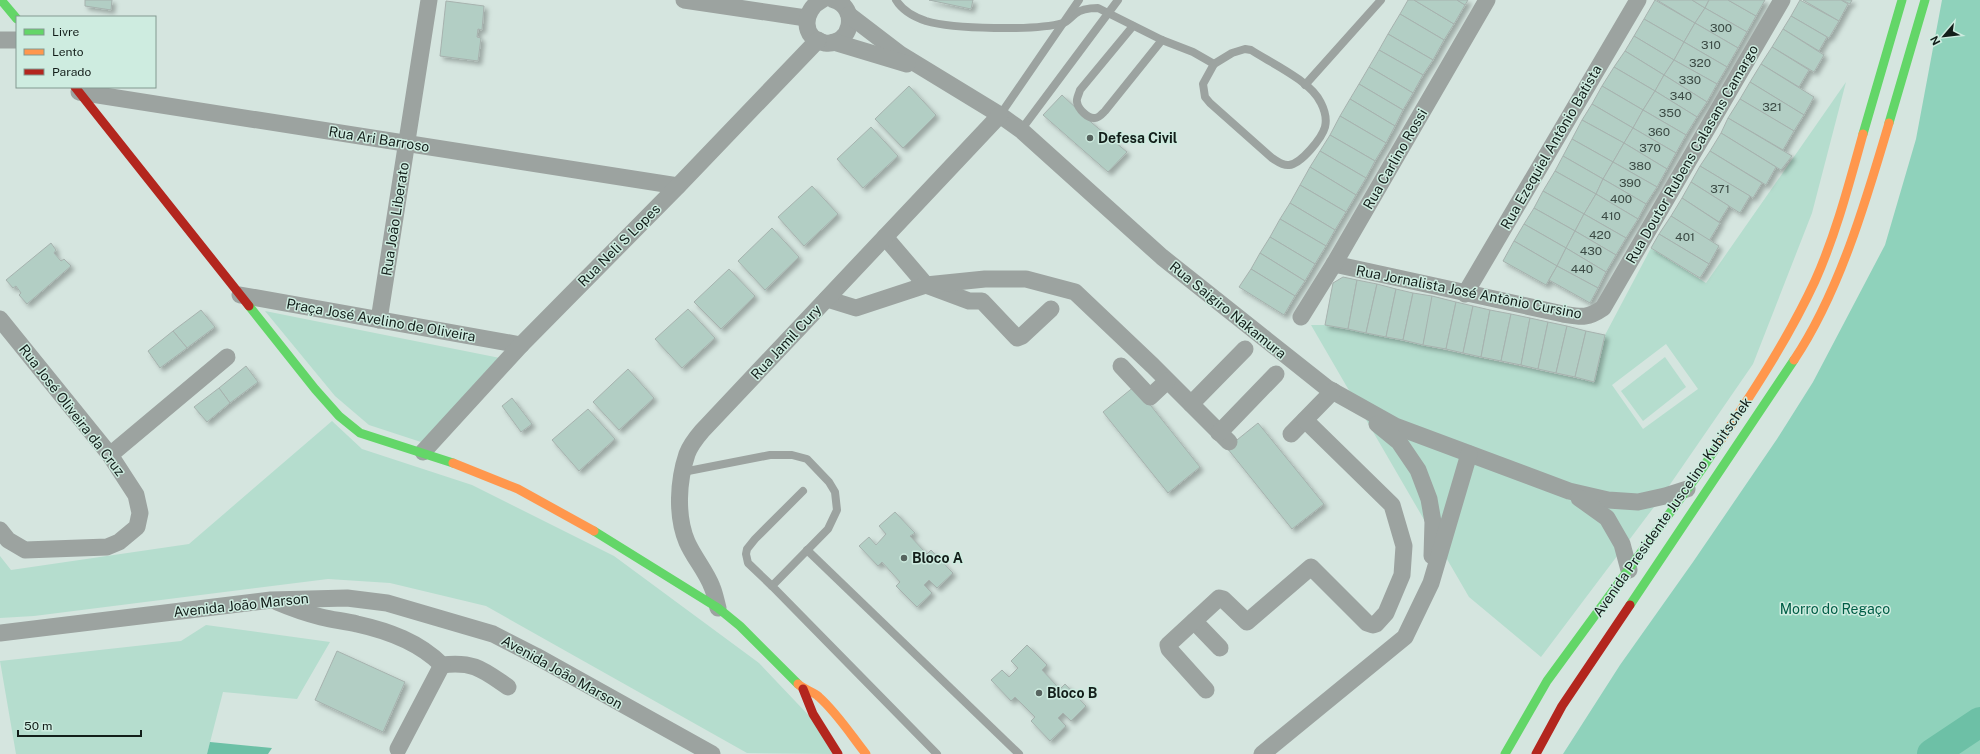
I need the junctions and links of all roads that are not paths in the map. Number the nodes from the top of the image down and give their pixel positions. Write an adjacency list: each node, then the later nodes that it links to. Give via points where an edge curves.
1 (0, 0): 16 (main road)
2 (429, 0): 30 (street, Rua João Liberato)
3 (684, 0): 17 (street)
4 (822, 0): 17 (street, via 809,10)
5 (896, 0): 18 (lane, via 908,12 925,20 946,25 1040,28)
6 (1079, 0): 18 (lane)
7 (1118, 0): 15 (lane)
8 (1381, 0): 26 (lane)
9 (1487, 0): 33 (street, Rua Carlino Rossi)
10 (1638, 0): 35 (street, Rua Ezequiel Antônio Batista)
11 (1782, 0): 38 (street, Rua Doutor Rubens Calasans Camargo)
12 (1902, 0): 58 (main road, Avenida Presidente Juscelino Kubitschek, via 1840,216 1815,280 1764,374)
13 (1925, 0): 83 (main road, Avenida Presidente Juscelino Kubitschek, via 1856,226 1828,300 1808,340 1562,706)
14 (843, 5): 23 (street, Rua Neli S Lopes, via 850,23 847,32 842,38); 25 (street, Rua Saigiro Nakamura)
15 (1108, 13): 18 (lane, via 1098,8 1087,8 1077,12); 19 (lane); 29 (lane)
16 (16, 18)
17 (806, 18): 23 (street, via 811,34)
18 (1064, 23): 28 (lane)
19 (1132, 26): 22 (lane); 22 (lane, via 1080,90 1078,105 1090,117 1095,118 1105,111)
20 (0, 40): 21 (street)
21 (16, 40)
22 (1162, 40): 24 (lane, via 1194,52)
23 (826, 41): 25 (street, Rua Saigiro Nakamura); 31 (street, Rua Neli S Lopes)
24 (1214, 64): 26 (lane, via 1239,50 1251,50); 26 (lane, via 1203,84 1205,97 1272,158 1284,165 1294,164 1303,158 1320,138 1325,126 1321,103 1314,92)
25 (923, 69): 28 (street, Rua Saigiro Nakamura)
26 (1305, 85)
27 (77, 90): 30 (street, Rua Ari Barroso); 36 (main road)
28 (1000, 115): 29 (street, Rua Saigiro Nakamura); 32 (street, Rua Jamil Cury)
29 (1021, 130): 49 (street, Rua Saigiro Nakamura, via 1162,257)
30 (406, 143): 31 (street, Rua Ari Barroso); 42 (street, Rua João Liberato)
31 (678, 186): 43 (street, Rua Neli S Lopes)
32 (885, 237): 34 (street); 37 (street, Rua Jamil Cury)
33 (1334, 264): 35 (street, Rua Jornalista José Antônio Cursino); 40 (street, Rua Carlino Rossi)
34 (926, 285): 37 (street, via 856,308); 39 (street, via 969,301 982,301 1017,338); 48 (street, via 985,279 1026,279 1075,292)
35 (1465, 294): 38 (street, Rua Jornalista José Antônio Cursino, via 1580,317 1588,317)
36 (240, 295): 42 (street, Praça José Avelino de Oliveira); 54 (main road, via 339,416 360,433)
37 (826, 299): 57 (street, Rua Jamil Cury, via 702,431 687,454)
38 (1603, 308)
39 (1051, 309)
40 (1301, 317)
41 (0, 319): 56 (street, Rua José Oliveira da Cruz)
42 (380, 320): 43 (street, Praça José Avelino de Oliveira)
43 (521, 345): 54 (street, Rua Neli S Lopes)
44 (1245, 349): 51 (street)
45 (227, 357): 56 (street)
46 (1121, 366): 48 (street, via 1150,397)
47 (1276, 374): 51 (street, via 1224,438)
48 (1167, 381): 51 (street)
49 (1333, 391): 50 (street, Rua Saigiro Nakamura); 52 (street)
50 (1349, 401): 55 (street, Rua Saigiro Nakamura, via 1395,426); 64 (street, via 1399,442 1418,470 1430,500 1433,522)
51 (1190, 404)
52 (1305, 420): 53 (street); 68 (street, via 1392,505 1404,546 1402,575 1386,613 1376,624 1367,623 1312,567 1246,622 1219,598)
53 (1291, 434)
54 (423, 452): 67 (main road, via 494,478 536,498 607,538)
55 (1469, 454): 60 (street, Rua Saigiro Nakamura); 64 (street)
56 (110, 455): 61 (street, Rua José Oliveira da Cruz, via 136,495 140,513 137,526 119,542 107,547 25,550 8,540)
57 (683, 472): 62 (lane, via 770,455 792,455 806,460 829,482 837,499 837,510 828,529); 67 (street, Rua Jamil Cury, via 679,500 683,529 690,548 712,588)
58 (1687, 489): 60 (street, Rua Saigiro Nakamura, via 1638,502 1608,500); 63 (main road, Avenida Presidente Juscelino Kubitschek)
59 (803, 491): 65 (lane, via 747,549 748,563)
60 (1569, 491): 63 (street, Rua Saigiro Nakamura, via 1607,518 1622,544)
61 (0, 530)
62 (807, 550): 65 (lane); 80 (lane)
63 (1629, 570): 82 (main road, Avenida Presidente Juscelino Kubitschek, via 1547,681)
64 (1431, 582): 81 (street, via 1405,638)
65 (772, 586): 79 (lane)
66 (271, 600): 69 (street, Avenida João Marson); 71 (street, via 322,618 357,623 406,640 429,652); 76 (street, Avenida João Marson, via 347,598 387,603 493,634)
67 (718, 608): 73 (main road, via 740,626)
68 (1194, 621): 70 (street); 74 (street, via 1170,643 1168,649)
69 (0, 633)
70 (1220, 648)
71 (442, 665): 72 (street, via 471,665); 75 (street)
72 (508, 687)
73 (803, 689): 77 (main road, via 812,714); 78 (main road, via 827,705)
74 (1206, 690)
75 (398, 749)
76 (712, 754)
77 (838, 754)
78 (866, 754)
79 (936, 754)
80 (1019, 754)
81 (1262, 754)
82 (1505, 754)
83 (1536, 754)

